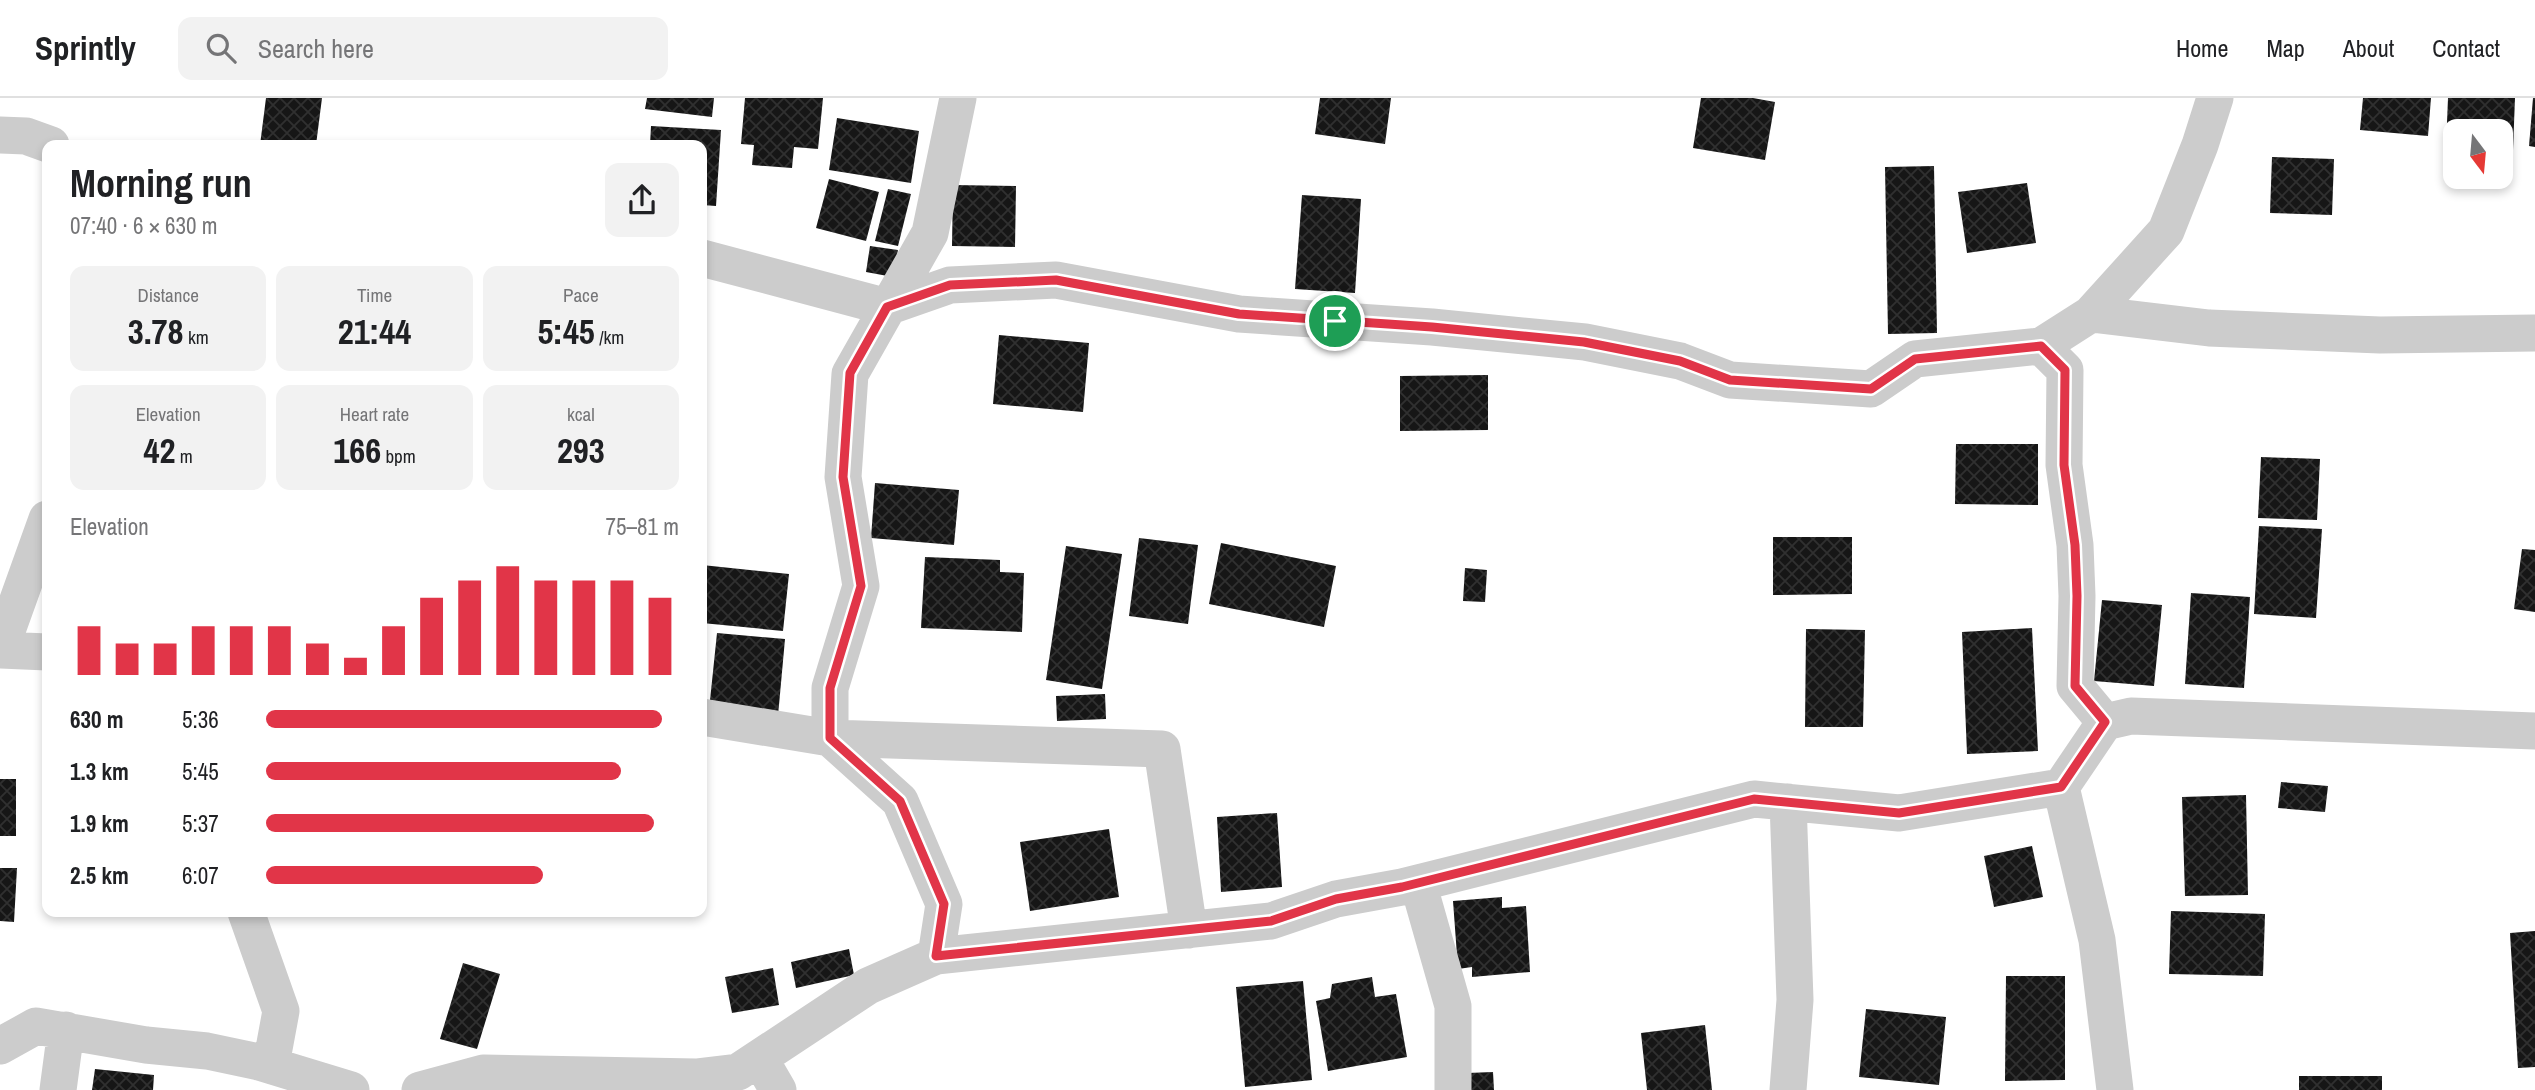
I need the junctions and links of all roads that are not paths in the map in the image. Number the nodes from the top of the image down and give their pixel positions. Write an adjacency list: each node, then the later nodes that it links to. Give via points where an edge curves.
1 (958, 98): 6 (street, via 930,233)
2 (2215, 98): 7 (street, via 2166,231)
3 (0, 135): 4 (street)
4 (42, 142)
5 (707, 259): 6 (street)
6 (887, 307): 9 (street, via 950,285 1056,280 1239,314 1584,342 1680,361 1730,380 1871,389 1915,359); 16 (street, via 850,373 843,477 861,586 830,688)
7 (2091, 314): 8 (street, via 2208,328 2380,335); 9 (street)
8 (2535, 333)
9 (2041, 346): 14 (street, via 2065,370 2064,465 2077,596 2075,686)
10 (42, 533): 11 (street)
11 (0, 650): 12 (street)
12 (42, 652)
13 (707, 718): 16 (street)
14 (2105, 722): 15 (street, via 2131,716); 17 (street)
15 (2535, 731)
16 (830, 738): 21 (street, via 1162,749); 22 (street, via 900,801 944,904)
17 (2061, 787): 18 (street, via 1899,813); 33 (street, via 2097,940)
18 (1788, 802): 19 (street, via 1754,799); 32 (street, via 1796,1000)
19 (1418, 883): 21 (street, via 1336,899 1271,921); 31 (street, via 1453,1006)
20 (248, 917): 26 (street, via 281,1012)
21 (1189, 930): 22 (street)
22 (936, 956): 25 (street, via 868,986)
23 (66, 1030): 24 (street, via 36,1026); 26 (street); 28 (street)
24 (0, 1046)
25 (760, 1059): 27 (street, via 738,1072 696,1077 483,1073); 30 (street)
26 (271, 1065): 29 (street)
27 (432, 1088)
28 (58, 1090)
29 (351, 1090)
30 (778, 1090)
31 (1453, 1090)
32 (1787, 1090)
33 (2115, 1090)

